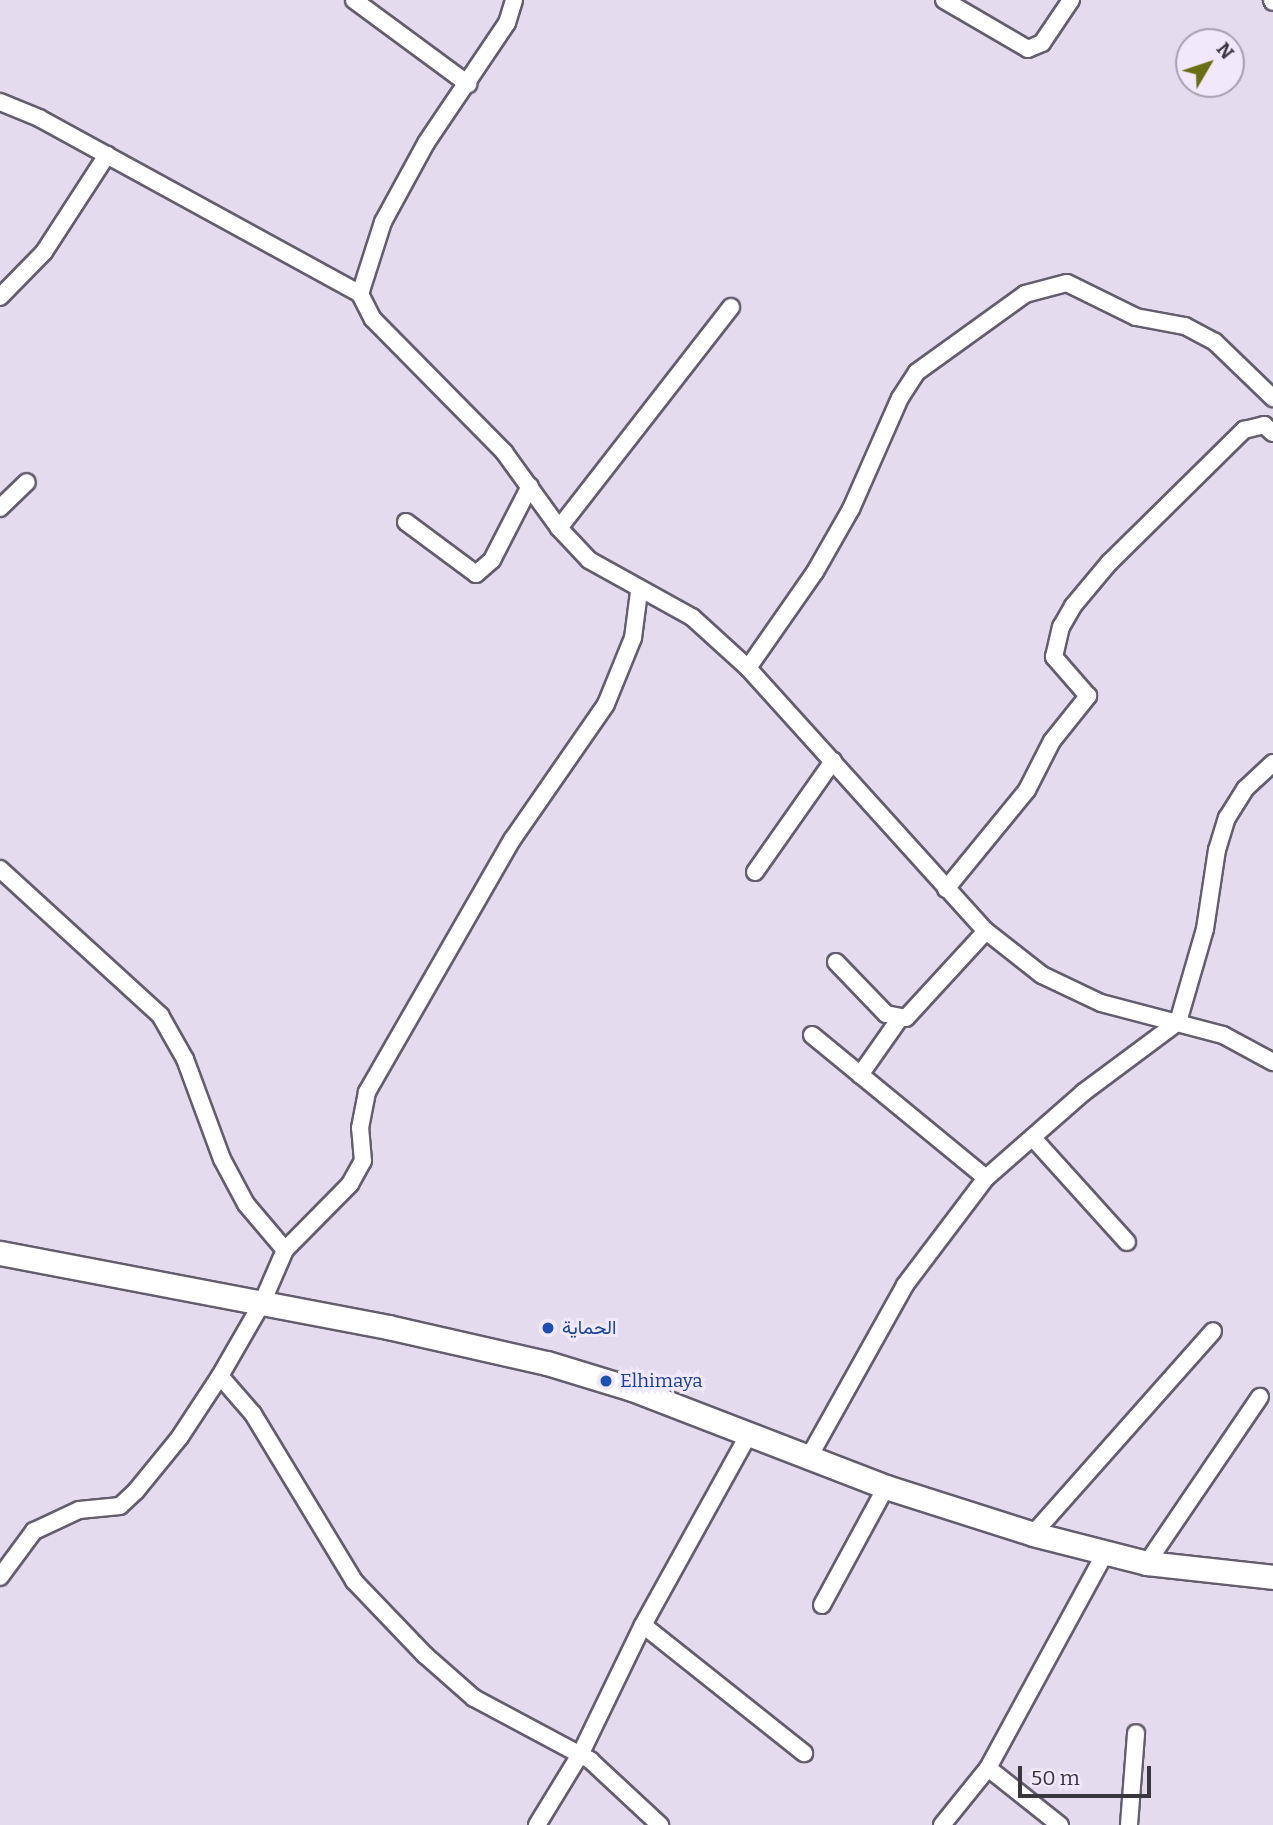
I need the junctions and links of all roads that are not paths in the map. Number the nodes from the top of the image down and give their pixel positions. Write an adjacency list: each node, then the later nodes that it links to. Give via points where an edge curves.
1 (354, 0): 5 (street)
2 (514, 0): 5 (street, via 507,23)
3 (944, 0): 4 (street, via 1028,49 1042,43)
4 (1071, 0)
5 (468, 84): 8 (street, via 426,143 383,222)
6 (0, 102): 7 (street)
7 (107, 155): 8 (street); 9 (street, via 50,243)
8 (360, 294): 14 (street, via 373,320 505,452)
9 (0, 297)
10 (731, 307): 17 (street)
11 (1273, 398): 19 (street, via 1215,342 1185,326 1136,317 1067,283 1025,294 917,372 900,398 845,520)
12 (1273, 433): 24 (street, via 1264,425 1244,430 1109,563 1073,606 1061,627 1054,657 1088,696 1052,741 1027,790)
13 (27, 482): 15 (street)
14 (530, 486): 16 (street, via 492,561 476,574); 17 (street)
15 (0, 508)
16 (407, 522)
17 (559, 528): 18 (street, via 589,560)
18 (639, 592): 19 (street, via 692,617); 35 (street, via 633,638 606,704 512,840 367,1092 360,1128 363,1161 350,1184)
19 (748, 668): 20 (street)
20 (833, 761): 23 (street); 24 (street)
21 (1273, 763): 28 (street, via 1245,789 1227,818 1217,850 1205,929)
22 (0, 869): 35 (street, via 160,1014 185,1059 222,1159 246,1203)
23 (755, 872)
24 (946, 889): 25 (street)
25 (986, 931): 27 (street, via 912,1015); 28 (street, via 1072,992)
26 (836, 962): 27 (street, via 877,1006)
27 (900, 1018): 31 (street)
28 (1178, 1022): 30 (street, via 1223,1035); 32 (street, via 1084,1092)
29 (812, 1035): 31 (street)
30 (1273, 1062)
31 (860, 1075): 33 (street)
32 (1033, 1138): 33 (street); 34 (street)
33 (986, 1178): 42 (street, via 905,1285)
34 (1127, 1242)
35 (285, 1250): 37 (street)
36 (0, 1253): 37 (main road)
37 (262, 1303): 39 (street); 41 (main road, via 547,1363 632,1389)
38 (1213, 1331): 44 (street)
39 (220, 1376): 47 (street, via 180,1437 127,1501 79,1510 34,1531); 52 (street, via 253,1414 311,1516 371,1599 474,1698)
40 (1260, 1397): 46 (street)
41 (749, 1434): 42 (main road); 50 (street)
42 (809, 1457): 43 (main road)
43 (886, 1487): 44 (main road); 49 (street)
44 (1033, 1534): 45 (main road)
45 (1105, 1553): 46 (main road); 54 (street)
46 (1146, 1563): 48 (main road)
47 (0, 1577)
48 (1273, 1577)
49 (822, 1605)
50 (643, 1625): 52 (street); 53 (street)
51 (1136, 1733): 59 (street)
52 (581, 1754): 55 (street); 56 (street)
53 (804, 1754)
54 (988, 1768): 57 (street); 58 (street)
55 (537, 1825)
56 (660, 1825)
57 (942, 1825)
58 (1060, 1825)
59 (1129, 1825)

